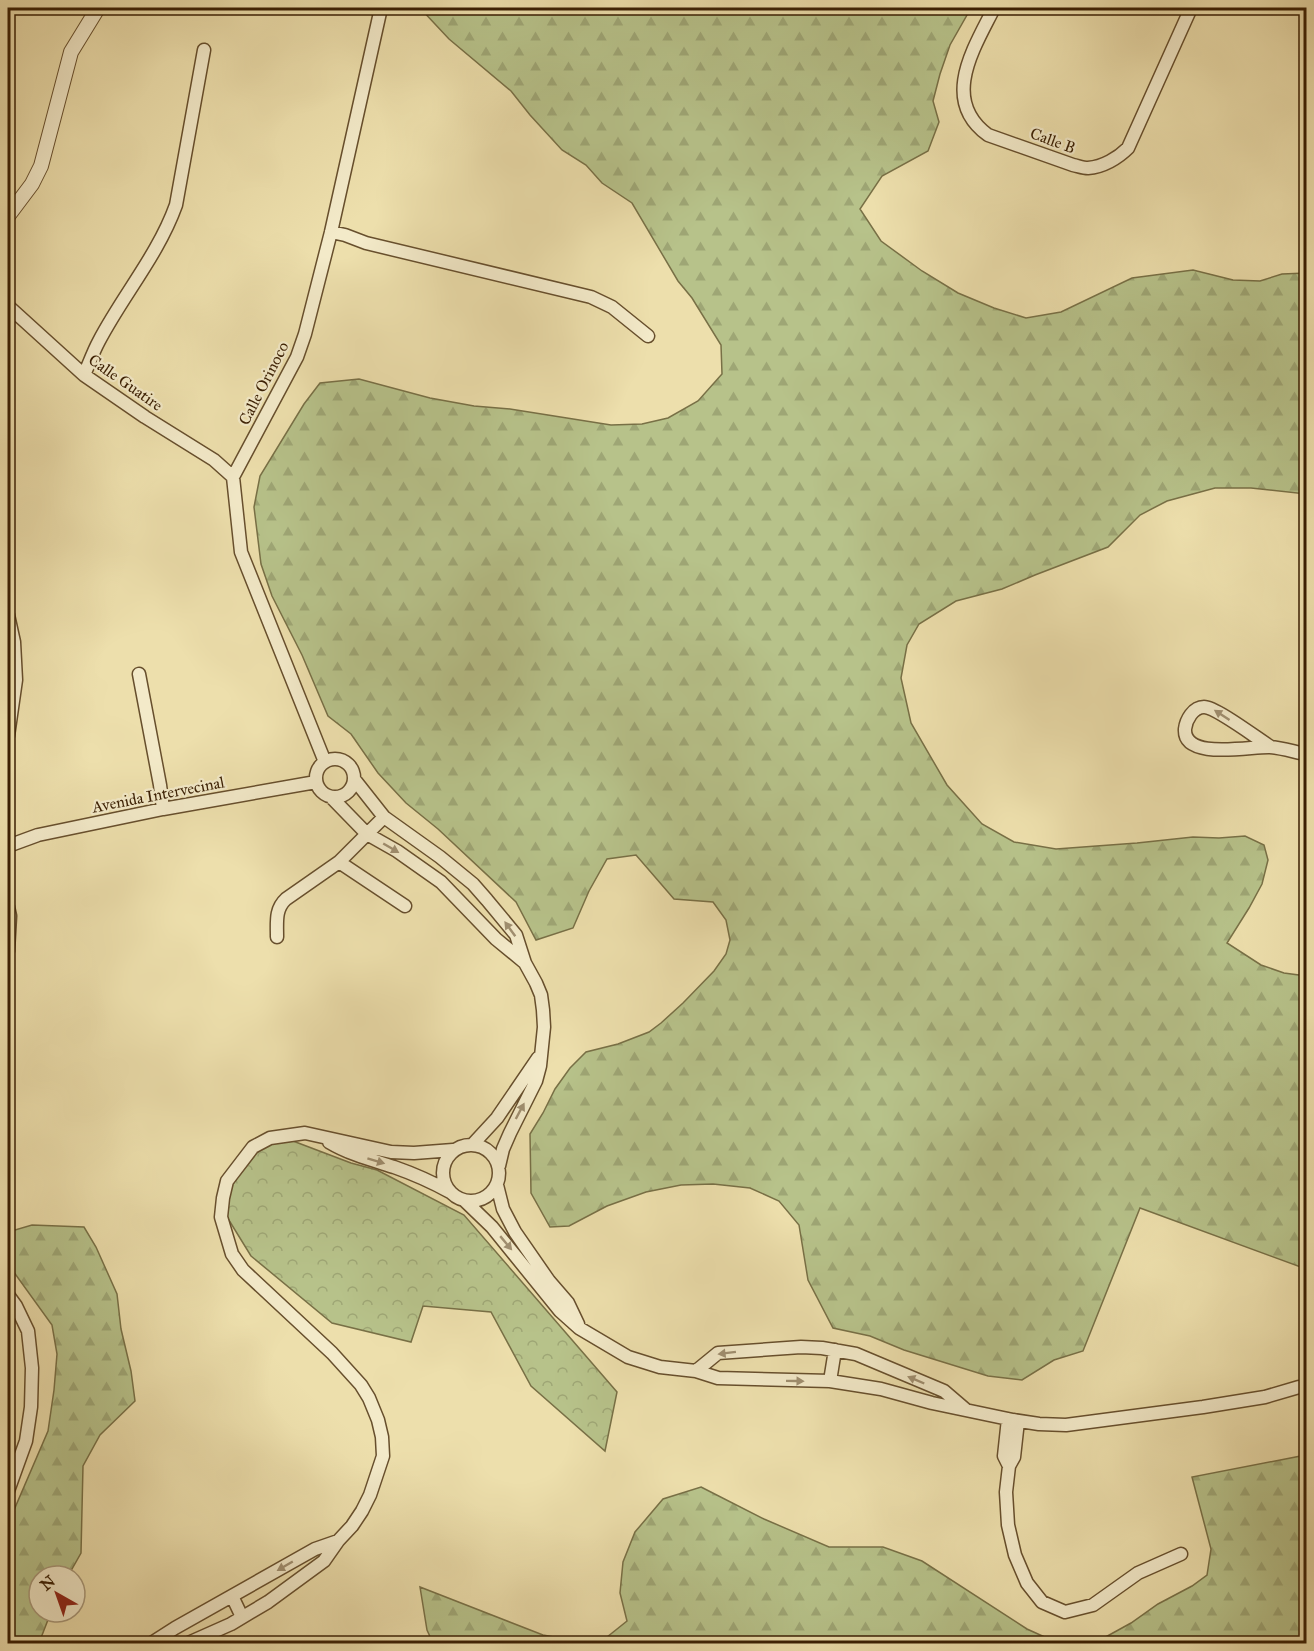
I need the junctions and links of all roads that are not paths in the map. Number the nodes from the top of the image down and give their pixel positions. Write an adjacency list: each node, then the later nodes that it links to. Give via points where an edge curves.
1 (98, 8): 6 (street, via 71,52 41,166)
2 (381, 8): 7 (street, Calle Orinoco)
3 (994, 8): 4 (street, Calle B, via 967,61 963,90 977,127 988,135 1087,168 1120,156 1128,148)
4 (1191, 8)
5 (204, 50): 10 (street, via 169,225 98,342)
6 (8, 216)
7 (331, 232): 9 (street, via 591,297 612,307); 11 (street, Calle Orinoco, via 297,357)
8 (8, 306): 10 (street, Calle Guatire)
9 (648, 336)
10 (84, 375): 11 (street, Calle Guatire, via 214,460)
11 (233, 477): 17 (street, via 242,552)
12 (8, 615): 14 (street, via 16,680)
13 (139, 674): 21 (street)
14 (8, 736)
15 (1270, 747): 15 (street, one-way to 15, via 1205,707 1197,708 1186,724 1185,734 1191,744 1204,749); 16 (street)
16 (1306, 754)
17 (325, 762): 18 (street, via 342,760 351,768); 19 (street, via 318,769)
18 (354, 779): 20 (street, via 342,796); 22 (street)
19 (316, 782): 20 (street); 21 (street, Avenida Intervecinal)
20 (331, 796): 23 (street)
21 (163, 809): 24 (street, Avenida Intervecinal, via 38,835)
22 (384, 817): 23 (street); 26 (street, via 465,878)
23 (367, 834): 25 (street); 29 (street, one-way to 29, via 441,882)
24 (8, 846)
25 (339, 862): 27 (street); 30 (street, via 280,905)
26 (487, 900): 29 (street, via 483,912); 32 (street, one-way to 26, via 516,935)
27 (405, 906)
28 (8, 907): 31 (street)
29 (471, 915): 32 (street)
30 (277, 937)
31 (8, 951)
32 (525, 963): 33 (street, via 536,982 543,1010)
33 (540, 1054): 35 (street, via 497,1118); 37 (street, one-way to 33, via 503,1149 536,1081)
34 (323, 1138): 36 (street, via 391,1152); 39 (street, one-way to 39); 50 (street, via 305,1133 288,1135 253,1147 227,1181 221,1216 232,1254 243,1270 350,1372 374,1409 383,1456 362,1511)
35 (473, 1144): 36 (street); 37 (street, via 488,1150)
36 (453, 1150): 39 (street, via 442,1176)
37 (499, 1166): 38 (street)
38 (497, 1185): 40 (street, via 483,1198); 42 (street, via 515,1232 568,1303)
39 (450, 1192): 40 (street)
40 (465, 1201): 42 (street, one-way to 42)
41 (8, 1295): 49 (street, via 28,1331 32,1368 32,1407 26,1441)
42 (579, 1328): 44 (street, via 628,1357 660,1367)
43 (835, 1350): 44 (street, one-way to 44, via 801,1347 718,1353); 45 (street); 47 (street, one-way to 43, via 944,1391 856,1354)
44 (696, 1371): 45 (street, one-way to 45, via 718,1378)
45 (830, 1381): 47 (street)
46 (1299, 1387): 48 (street, via 1265,1397 1131,1418 1066,1425)
47 (966, 1409): 48 (street)
48 (1013, 1420): 51 (street, via 1004,1456 1009,1466 1008,1525 1015,1555 1027,1582 1042,1602 1065,1612 1093,1605 1138,1573)
49 (8, 1491)
50 (338, 1541): 52 (street, one-way to 52, via 315,1549); 53 (street, via 324,1561)
51 (1181, 1554)
52 (232, 1596): 53 (street); 54 (street)
53 (243, 1617): 55 (street)
54 (150, 1644)
55 (186, 1644)

